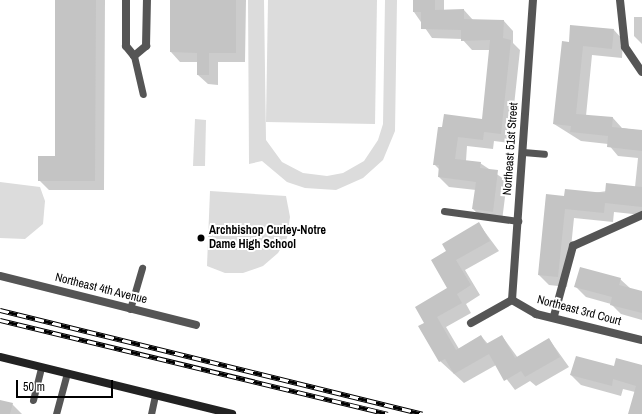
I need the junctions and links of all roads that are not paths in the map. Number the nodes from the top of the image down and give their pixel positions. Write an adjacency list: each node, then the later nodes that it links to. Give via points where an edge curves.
1 (126, 0): 5 (street, via 126,46)
2 (147, 0): 5 (street, via 146,46)
3 (534, 0): 8 (street, Northeast 51st Street)
4 (620, 0): 6 (street, via 625,47)
5 (134, 56): 7 (lane)
6 (642, 72)
7 (143, 94)
8 (523, 152): 9 (lane); 12 (street, Northeast 51st Street)
9 (544, 154)
10 (444, 211): 12 (lane)
11 (642, 215): 17 (street, via 573,246)
12 (518, 221): 15 (street, Northeast 51st Street)
13 (142, 268): 16 (lane)
14 (0, 276): 16 (street, Northeast 4th Avenue)
15 (512, 300): 17 (street, Northeast 3rd Court, via 536,314); 18 (street)
16 (130, 309): 19 (street, Northeast 4th Avenue)
17 (554, 316): 20 (street, Northeast 3rd Court)
18 (472, 323)
19 (196, 325)
20 (642, 340)
21 (0, 357): 22 (street)
22 (41, 367): 23 (street); 25 (lane)
23 (67, 373): 24 (street); 27 (lane)
24 (155, 395): 26 (street); 28 (lane)
25 (33, 400)
26 (227, 413)
27 (56, 414)
28 (151, 414)

